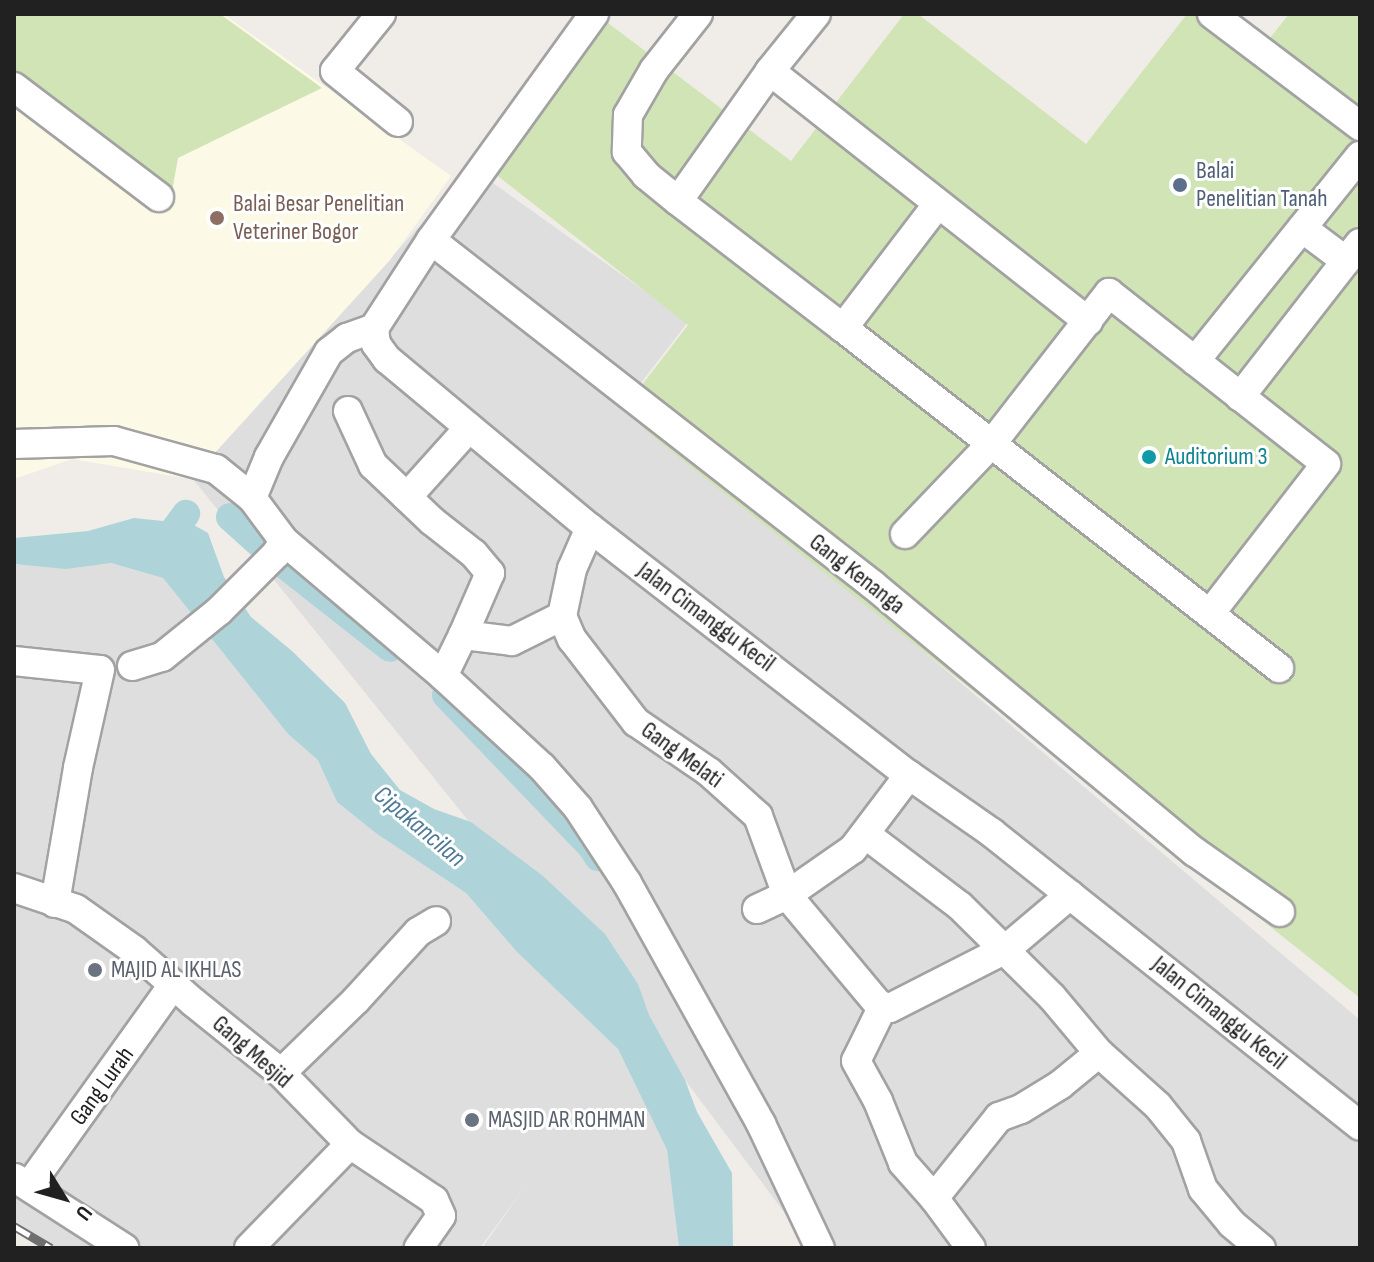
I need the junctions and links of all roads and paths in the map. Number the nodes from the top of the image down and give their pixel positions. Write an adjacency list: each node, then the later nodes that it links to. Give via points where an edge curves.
1 (381, 14): 8 (street, via 335,71)
2 (594, 14): 16 (street)
3 (698, 14): 13 (street, via 654,70 628,115 627,152)
4 (816, 14): 6 (street)
5 (1212, 14): 9 (street)
6 (770, 71): 13 (street); 14 (street)
7 (14, 87): 12 (street)
8 (398, 122)
9 (1360, 126)
10 (1360, 156): 11 (street)
11 (1349, 190): 15 (street)
12 (159, 197)
13 (678, 201): 20 (street)
14 (937, 205): 18 (street); 20 (street)
15 (1302, 228): 17 (street); 21 (street)
16 (431, 240): 19 (street); 46 (street, Gang Kenanga, via 873,585 1195,852)
17 (1353, 252): 22 (street)
18 (1088, 321): 21 (street, via 1109,293); 25 (street)
19 (374, 328): 24 (street, Jalan Cimanggu Kecil, via 376,344 387,359); 28 (street, via 329,352 269,457)
20 (843, 328): 25 (street)
21 (1195, 361): 22 (street)
22 (1240, 397): 32 (street, via 1326,464)
23 (348, 411): 27 (street, via 373,465)
24 (469, 428): 27 (street); 29 (street, Jalan Cimanggu Kecil)
25 (993, 442): 30 (street); 32 (street)
26 (14, 444): 28 (street, via 114,441 216,469)
27 (407, 497): 34 (street, via 490,573)
28 (252, 498): 31 (street)
29 (590, 528): 33 (street, via 572,569); 39 (street, Jalan Cimanggu Kecil)
30 (905, 534)
31 (280, 547): 36 (street, via 162,657); 38 (street)
32 (1211, 612): 37 (street)
33 (562, 616): 34 (street, via 512,641); 42 (street, Gang Melati, via 572,639 636,722 709,772 758,816)
34 (463, 635): 38 (street)
35 (14, 661): 44 (street, via 100,670)
36 (132, 666)
37 (1279, 668)
38 (443, 676): 60 (street, via 542,767 627,883 761,1124)
39 (909, 775): 40 (street); 43 (street, Jalan Cimanggu Kecil)
40 (865, 834): 42 (street, via 832,866); 48 (street, via 960,906)
41 (14, 888): 44 (street, Gang Mesjid)
42 (787, 895): 45 (street); 50 (street)
43 (1070, 895): 48 (street); 53 (street, Jalan Cimanggu Kecil)
44 (55, 903): 49 (street, Gang Mesjid, via 76,909)
45 (757, 909)
46 (1280, 912)
47 (436, 921): 52 (street, via 418,932)
48 (1006, 949): 50 (street, via 890,1008); 51 (street)
49 (173, 985): 52 (street, Gang Mesjid); 55 (street, Gang Lurah)
50 (883, 1006): 56 (street, via 856,1061 903,1163)
51 (1099, 1053): 56 (street, via 1060,1085 999,1117); 62 (street, via 1158,1106 1186,1141 1203,1189)
52 (281, 1073): 54 (street, Gang Mesjid)
53 (1360, 1126)
54 (350, 1144): 58 (street); 59 (street, Gang Mesjid, via 440,1207 437,1224)
55 (22, 1182): 57 (street)
56 (934, 1198): 61 (street)
57 (124, 1248)
58 (249, 1248)
59 (419, 1248)
60 (820, 1248)
61 (971, 1248)
62 (1261, 1248)

